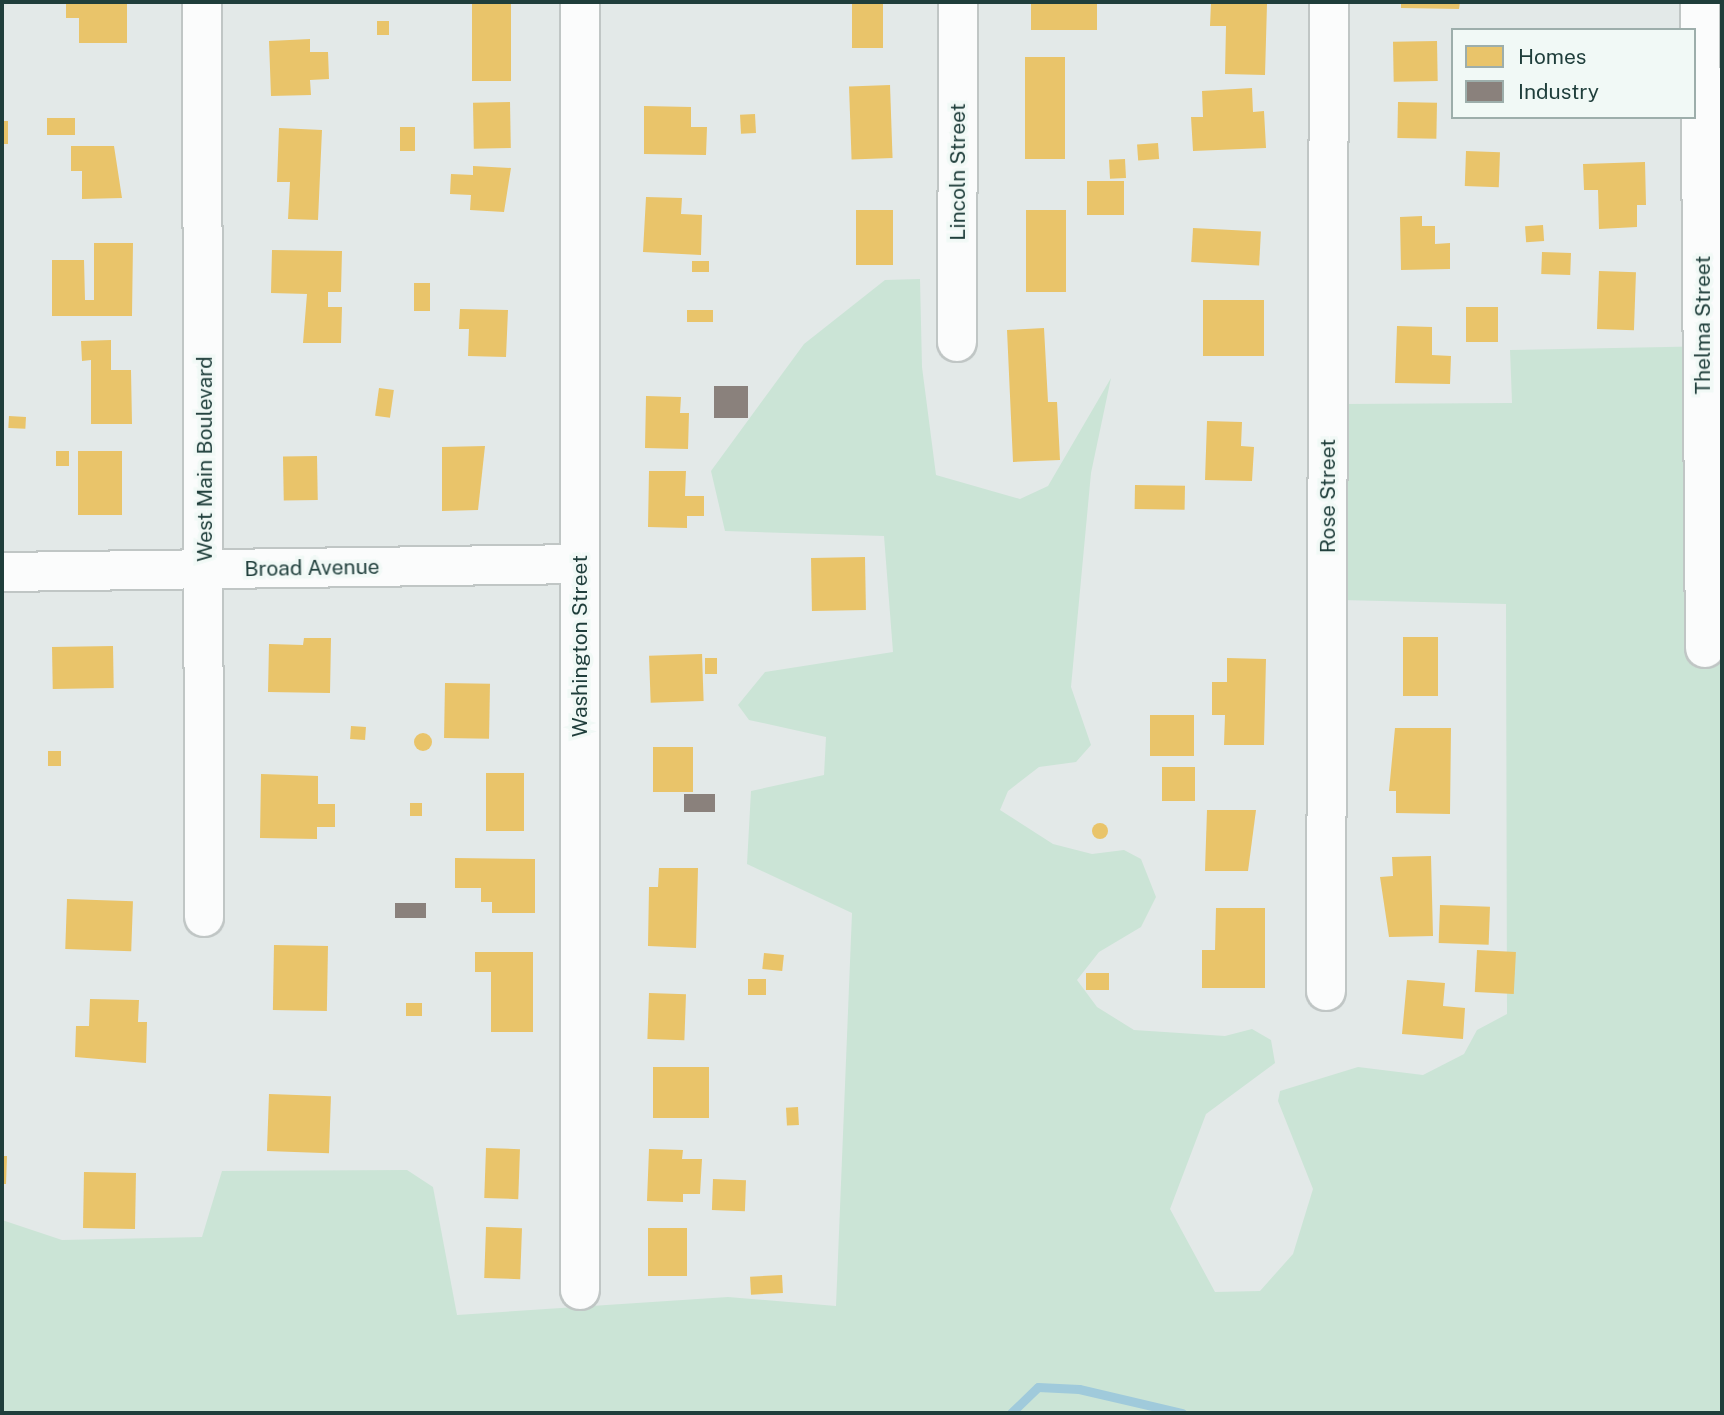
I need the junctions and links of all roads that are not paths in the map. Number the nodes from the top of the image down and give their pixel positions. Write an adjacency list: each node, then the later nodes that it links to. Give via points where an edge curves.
1 (202, 2): 8 (street, West Main Boulevard)
2 (580, 2): 7 (street, Washington Street)
3 (958, 2): 6 (street, Lincoln Street)
4 (1329, 2): 12 (street, Rose Street)
5 (1700, 2): 10 (street, Thelma Street)
6 (957, 342)
7 (580, 564): 8 (street, Broad Avenue); 13 (street, Washington Street)
8 (205, 569): 9 (street, Broad Avenue); 11 (street, West Main Boulevard)
9 (2, 572)
10 (1705, 648)
11 (204, 917)
12 (1326, 991)
13 (580, 1290)

